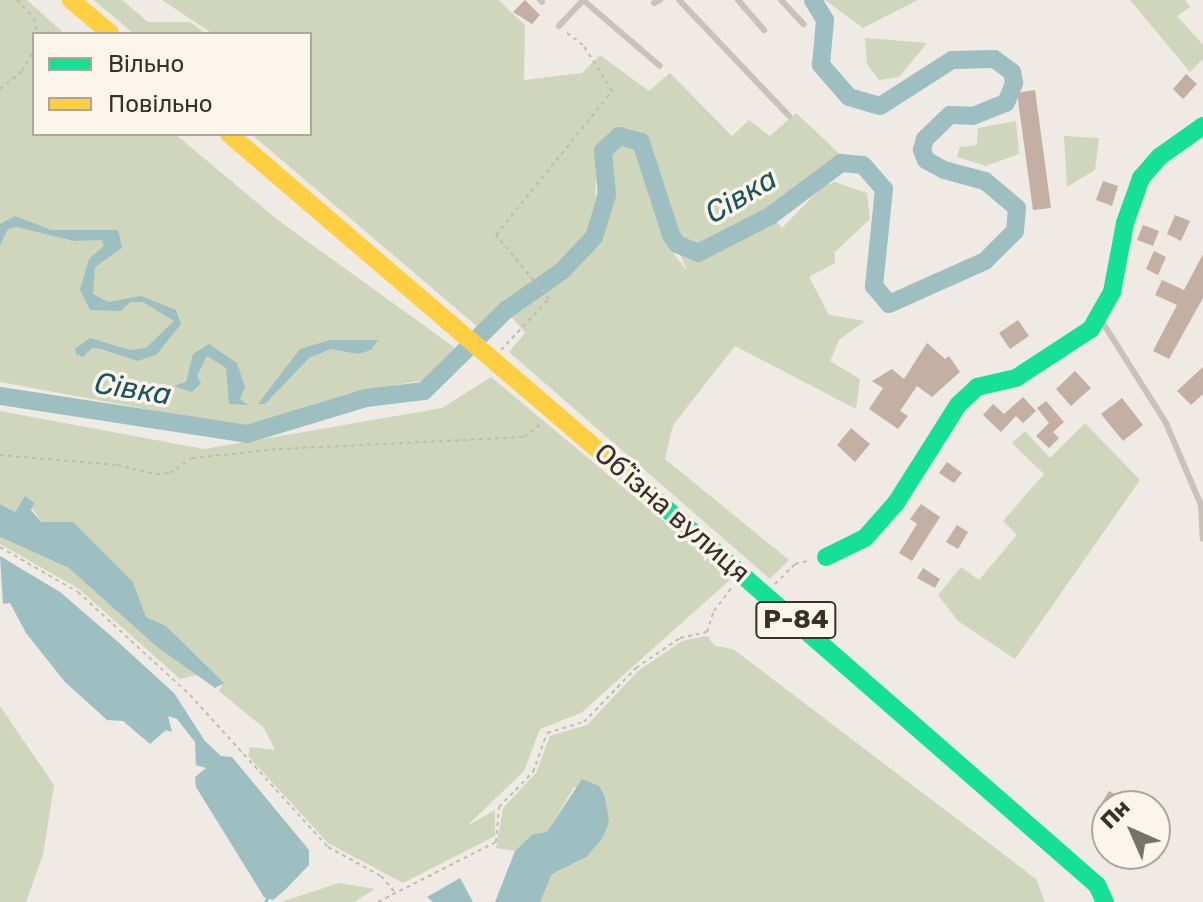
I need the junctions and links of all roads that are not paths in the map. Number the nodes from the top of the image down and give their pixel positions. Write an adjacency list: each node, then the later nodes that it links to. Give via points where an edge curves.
1 (71, 0): 9 (main road)
2 (679, 0): 11 (lane)
3 (738, 0): 8 (lane)
4 (781, 0): 6 (lane)
5 (583, 1): 7 (lane); 10 (lane)
6 (803, 24)
7 (559, 26)
8 (764, 30)
9 (109, 32)
10 (660, 66)
11 (789, 116)
12 (1203, 126): 14 (main road, via 1159,157 1141,178 1125,223 1120,267)
13 (231, 136): 17 (main road, Обʼїзна вулиця / Р-84, via 766,594 1097,885)
14 (1098, 317): 15 (lane, via 1166,423 1201,505); 16 (main road, via 1057,354 1016,378 977,387 958,405 886,515 865,538)
15 (1203, 539)
16 (826, 557)
17 (1105, 902)

